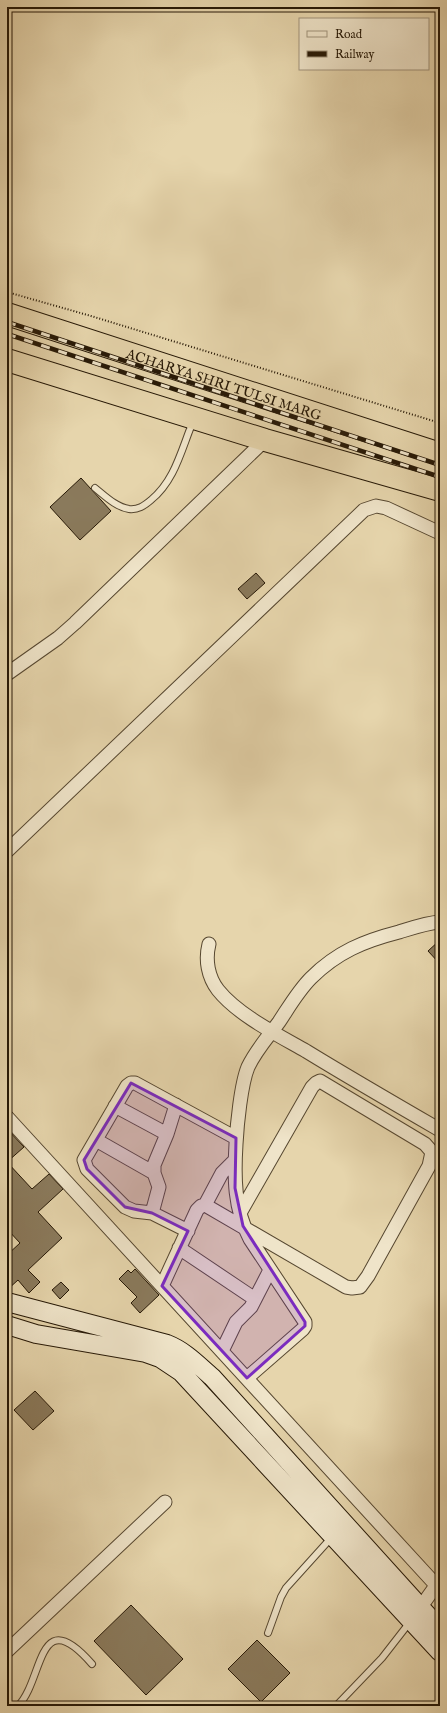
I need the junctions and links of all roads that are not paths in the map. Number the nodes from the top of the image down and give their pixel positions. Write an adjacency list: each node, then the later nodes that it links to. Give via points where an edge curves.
1 (7, 314): 5 (highway, ACHARYA SHRI TULSI MARG)
2 (7, 360): 3 (highway)
3 (192, 417): 4 (highway); 6 (lane, via 172,476 159,494 145,506 128,509)
4 (264, 440): 7 (highway); 9 (street, via 69,628)
5 (440, 454)
6 (95, 488)
7 (440, 490)
8 (440, 533): 10 (street, via 386,508 376,506 364,510)
9 (7, 674)
10 (7, 851)
11 (440, 922): 13 (street, via 371,939 334,958 307,983)
12 (209, 944): 13 (street, via 208,970 218,990 231,1004)
13 (271, 1032): 17 (street); 19 (street, via 248,1067)
14 (176, 1105): 15 (street, via 135,1083 130,1083); 18 (street); 19 (street)
15 (115, 1106): 18 (street); 20 (street)
16 (7, 1117): 30 (street)
17 (440, 1130)
18 (167, 1134): 22 (street, via 156,1157)
19 (236, 1138): 21 (street)
20 (96, 1140): 22 (street); 24 (street, via 84,1160 87,1168 125,1207)
21 (235, 1160): 23 (street, via 222,1173); 25 (street, via 235,1188)
22 (154, 1173): 24 (street, via 159,1187)
23 (205, 1205): 26 (street); 27 (street, via 197,1210)
24 (152, 1213): 27 (street)
25 (240, 1213): 26 (street); 26 (street, via 312,1087 320,1081 425,1144 432,1152 429,1166 368,1276 362,1286 357,1288 346,1287)
26 (243, 1226): 29 (street)
27 (188, 1231): 28 (street)
28 (180, 1248): 30 (street); 31 (street)
29 (270, 1270): 31 (street); 35 (street, via 305,1322 305,1326)
30 (162, 1286): 34 (street)
31 (255, 1299): 34 (street, via 249,1310 236,1322)
32 (7, 1302): 39 (street, via 167,1344 187,1355 212,1377 344,1522)
33 (7, 1325): 37 (street, via 36,1334 146,1353 169,1363 196,1386)
34 (222, 1351): 35 (street)
35 (247, 1378): 38 (street)
36 (165, 1502): 42 (street)
37 (333, 1536): 39 (street); 41 (lane, via 286,1588)
38 (438, 1582): 39 (street)
39 (415, 1615): 40 (street); 43 (street); 46 (lane, via 382,1658)
40 (440, 1629)
41 (268, 1633)
42 (7, 1651)
43 (440, 1652)
44 (92, 1664): 45 (lane, via 72,1644 64,1640 55,1641 42,1655 24,1700)
45 (18, 1706)
46 (336, 1706)

